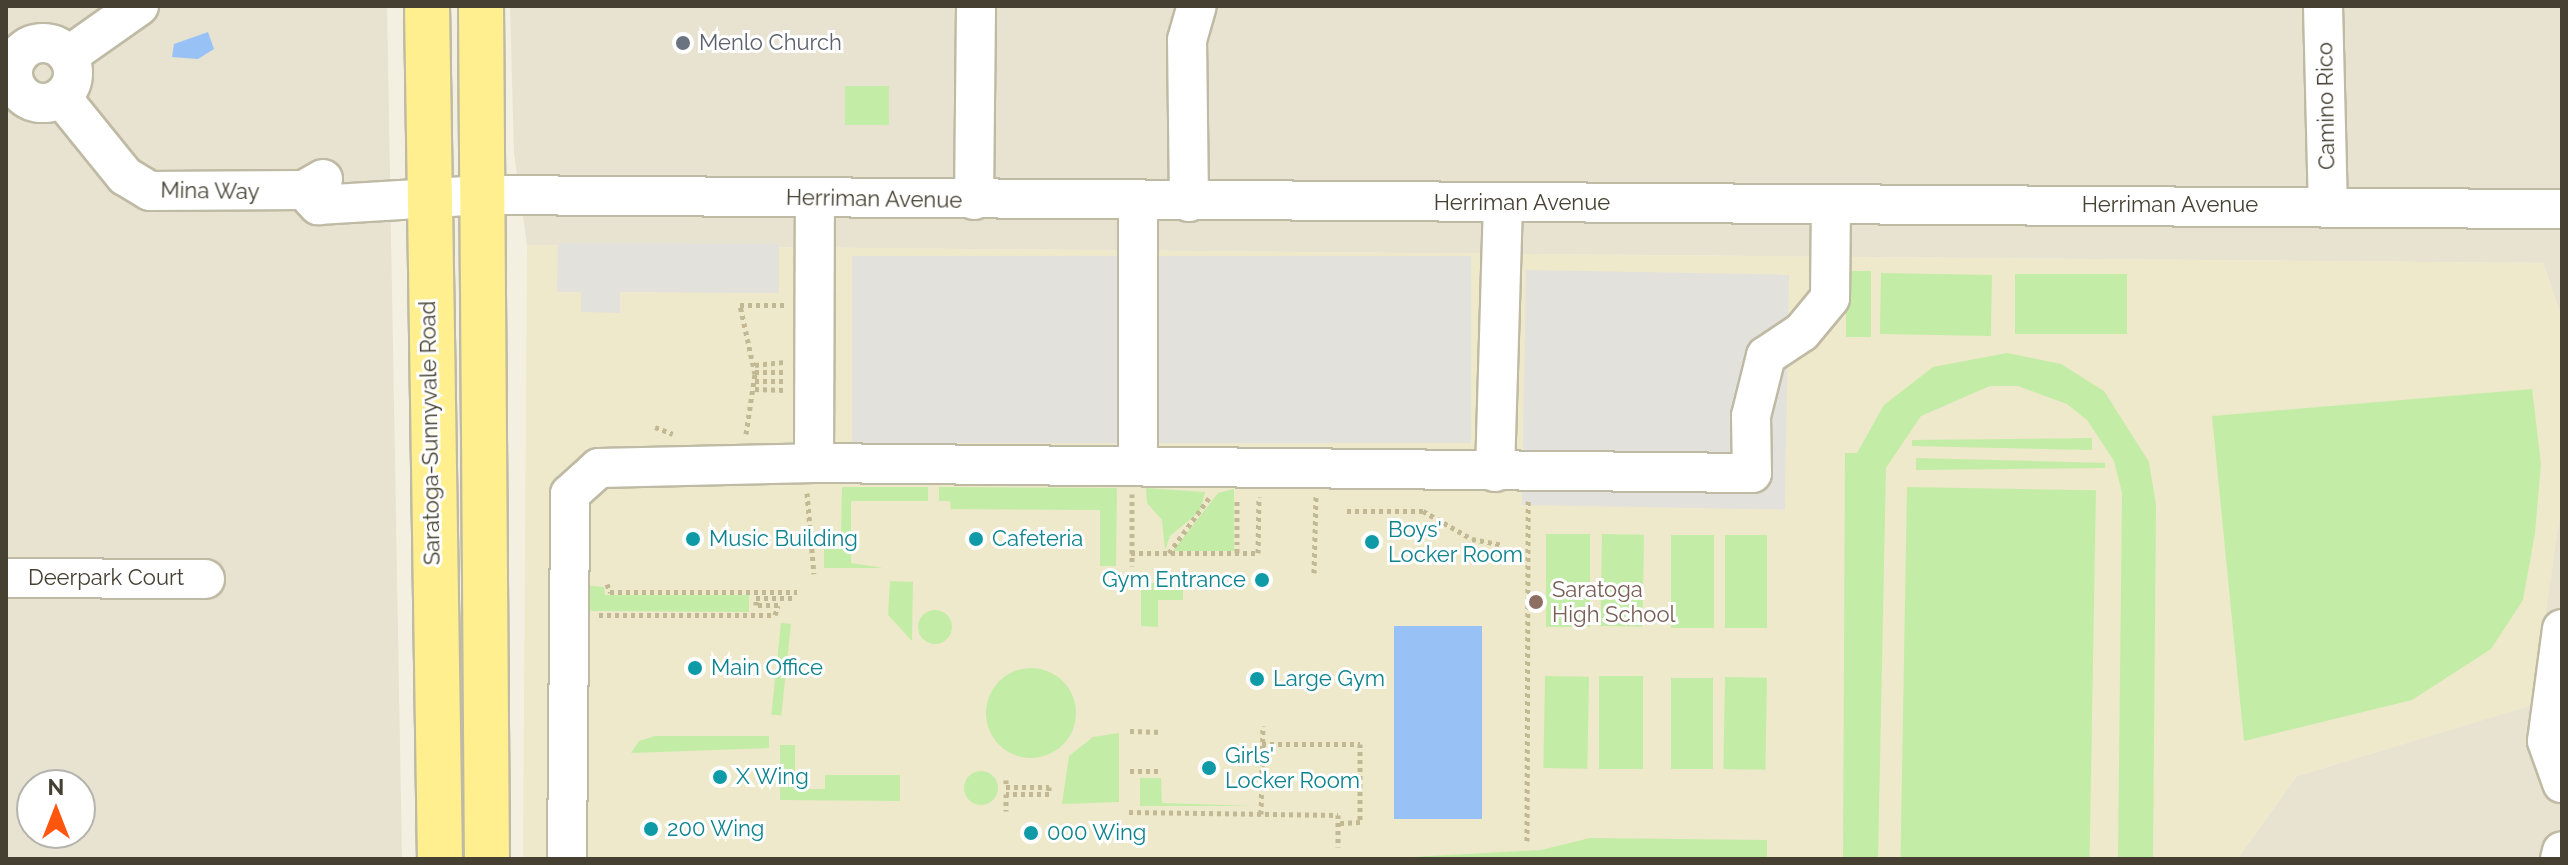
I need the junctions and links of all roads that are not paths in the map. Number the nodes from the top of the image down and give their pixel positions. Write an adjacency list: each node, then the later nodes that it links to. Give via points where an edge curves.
1 (139, 6): 8 (street)
2 (427, 6): 11 (main road, Saratoga-Sunnyvale Road)
3 (481, 6): 12 (main road)
4 (976, 6): 14 (street)
5 (1197, 6): 16 (street, via 1187,40)
6 (2323, 6): 19 (street, Camino Rico)
7 (15, 44): 8 (street, via 52,44); 10 (street)
8 (68, 56): 9 (street, via 73,74)
9 (61, 97): 10 (street, via 43,103); 11 (street, Mina Way, via 125,176 150,191 304,190 316,179 393,179)
10 (13, 99)
11 (427, 195): 12 (street, Mina Way); 29 (main road, Saratoga-Sunnyvale Road)
12 (483, 195): 13 (street, Herriman Avenue); 30 (main road)
13 (815, 199): 14 (street, Herriman Avenue); 21 (street)
14 (974, 200): 15 (street, Herriman Avenue)
15 (1138, 202): 16 (street, Herriman Avenue); 22 (street)
16 (1189, 202): 17 (street, Herriman Avenue)
17 (1503, 203): 18 (street, Herriman Avenue); 23 (street)
18 (1831, 204): 19 (street, Herriman Avenue); 23 (street, via 1830,298 1802,332 1766,356 1751,416 1752,473)
19 (2328, 206): 20 (street, Herriman Avenue)
20 (2558, 220)
21 (810, 474): 22 (street); 31 (street, via 599,468 580,478 570,494)
22 (1135, 475): 23 (street)
23 (1512, 480)
24 (6, 578): 25 (street, Deerpark Court)
25 (205, 579)
26 (2562, 629): 27 (street, via 2547,741)
27 (2562, 783)
28 (2562, 851): 32 (street)
29 (440, 859)
30 (487, 859)
31 (567, 859)
32 (2560, 859)

